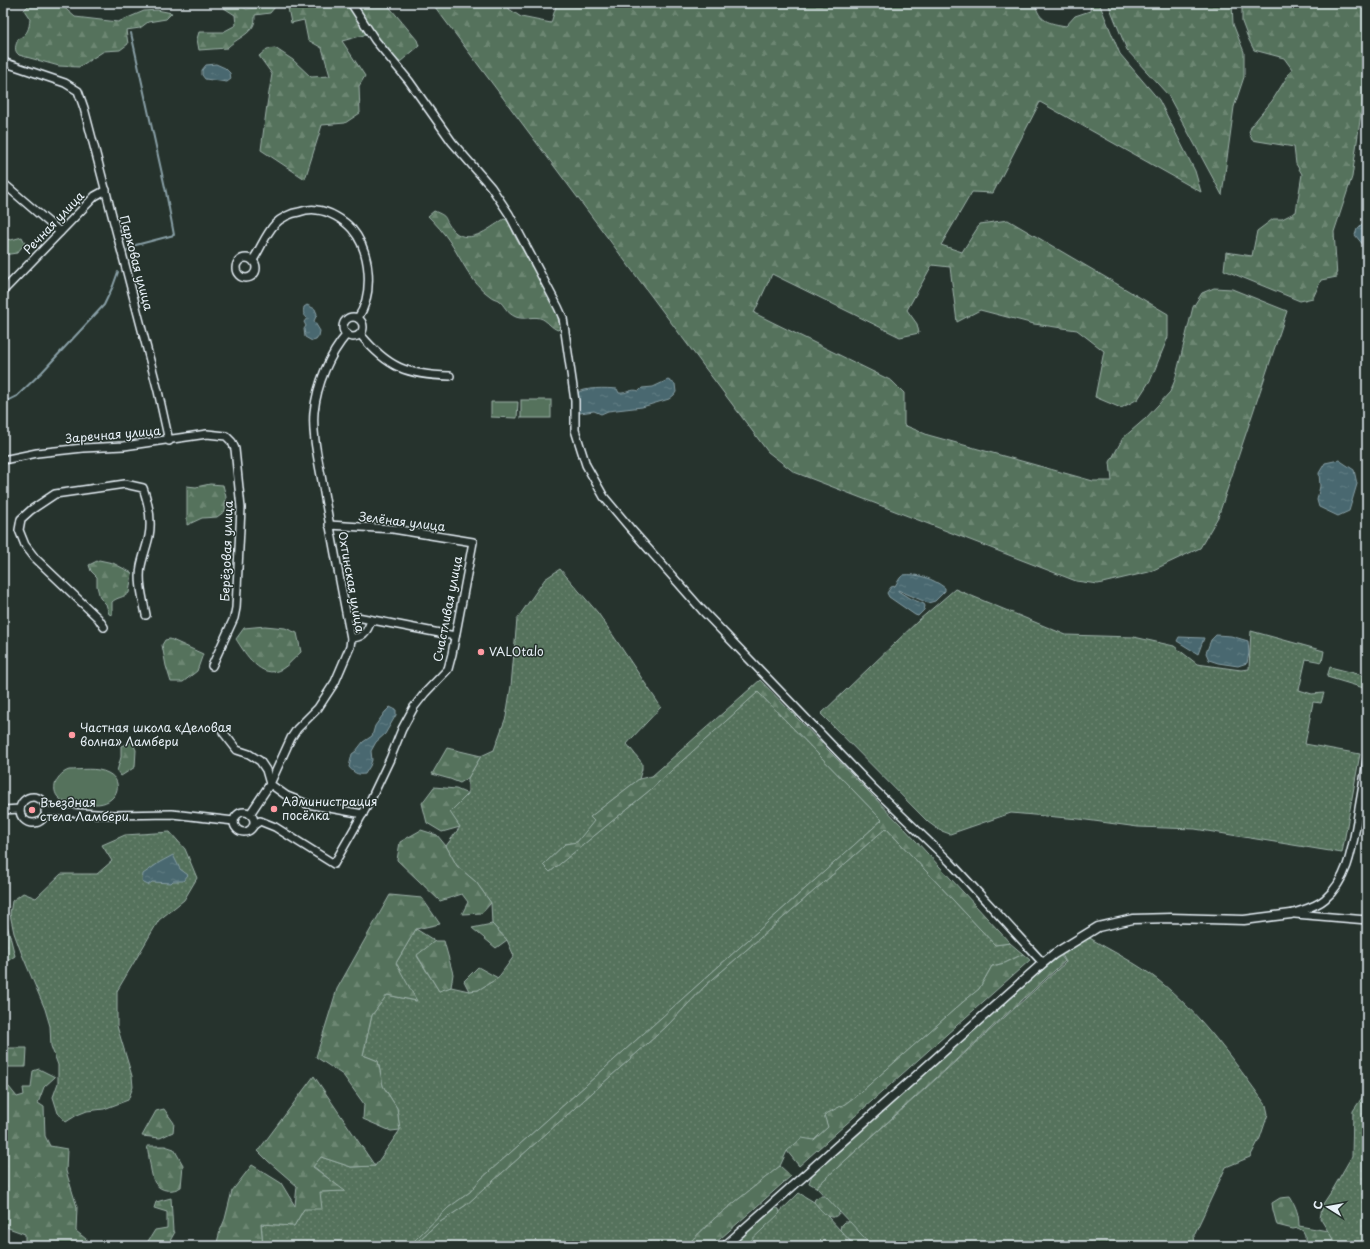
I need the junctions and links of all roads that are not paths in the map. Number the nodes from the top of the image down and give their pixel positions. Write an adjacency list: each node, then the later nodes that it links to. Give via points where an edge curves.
1 (351, 3): 37 (street, via 374,40 409,81 452,142 494,191 509,214 558,307 563,318 574,394 574,430 586,465 604,497 702,610 872,786 950,862)
2 (3, 62): 4 (street, Парковая улица, via 65,83 78,91)
3 (3, 182): 5 (street)
4 (106, 190): 5 (street, Речная улица, via 95,196); 13 (street, Парковая улица)
5 (60, 232): 7 (street, Речная улица)
6 (253, 260): 8 (street, via 263,240 284,217 307,210 331,214 352,229 366,261 368,295)
7 (3, 291)
8 (358, 318): 9 (street, Охтинская улица, via 346,319 343,328); 10 (street, via 363,325)
9 (347, 334): 10 (street); 15 (street, Охтинская улица, via 323,374 314,413 314,433)
10 (360, 334): 11 (street, via 381,357 396,366 414,373)
11 (450, 376)
12 (226, 436): 13 (street, Заречная улица, via 207,434); 23 (street, Берёзовая улица, via 235,449 241,508 236,608)
13 (169, 441): 14 (street, Заречная улица, via 37,453)
14 (3, 460)
15 (329, 524): 16 (street, Зелёная улица, via 393,529); 18 (street, Охтинская улица)
16 (473, 542): 21 (street, Счастливая улица)
17 (146, 615): 20 (street, via 140,578 150,534 147,500 143,488 126,484 55,494 21,519 18,530 25,546 35,558 98,618)
18 (347, 615): 19 (street); 22 (street, Охтинская улица)
19 (372, 620): 21 (street); 22 (street, via 363,635)
20 (104, 627)
21 (455, 636): 32 (street, Счастливая улица, via 448,669 414,707)
22 (351, 638): 26 (street, Охтинская улица, via 335,682 318,708 291,738)
23 (212, 666)
24 (223, 732): 26 (street, via 237,750 260,761)
25 (1367, 760): 27 (street)
26 (270, 784): 31 (street, Охтинская улица); 32 (street, via 287,796 307,804)
27 (1364, 804): 35 (street, via 1350,857 1344,874 1334,890 1324,900 1308,909)
28 (16, 809): 29 (street); 30 (street, via 24,820 30,822 37,822 43,818); 30 (street, via 29,797 35,797 44,805)
29 (3, 810)
30 (45, 811): 33 (street, via 172,814)
31 (250, 814): 33 (street, via 238,813); 34 (street, via 254,819)
32 (363, 814): 34 (street, Счастливая улица, via 334,864 275,827 260,822)
33 (234, 821): 34 (street, via 235,827 243,833 248,832)
34 (254, 825)
35 (1291, 914): 36 (street); 37 (street, via 1244,920 1133,919 1098,928)
36 (1367, 920)
37 (1043, 963): 38 (street)
38 (725, 1246)

